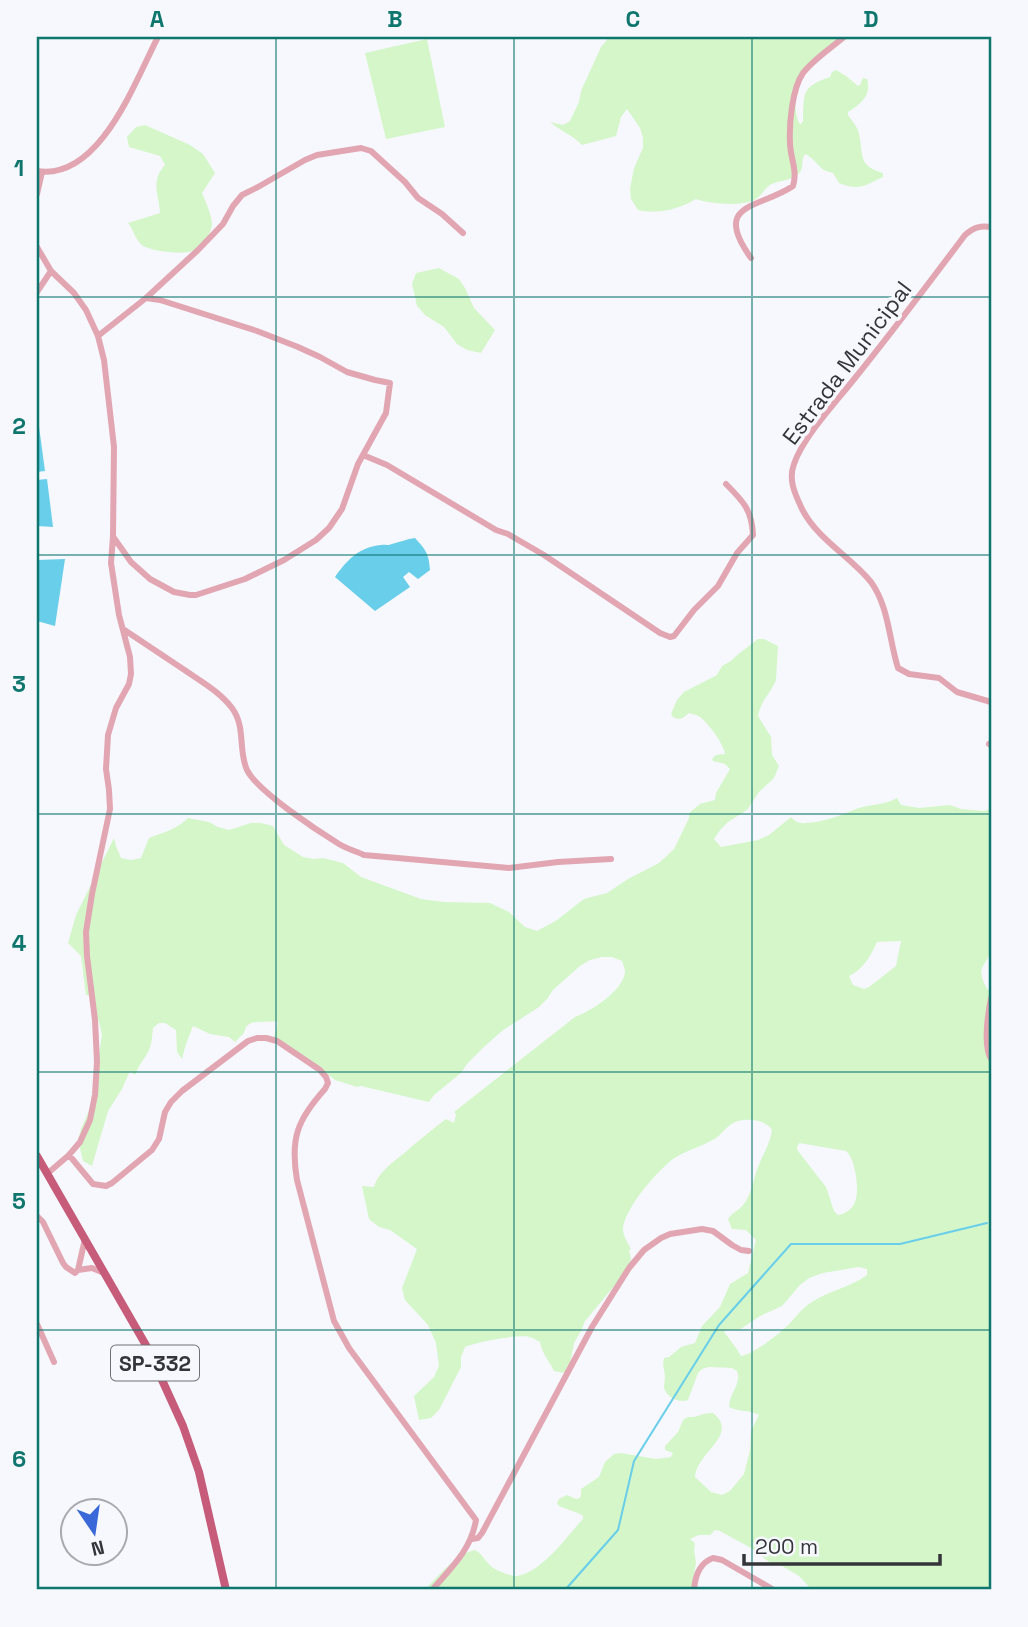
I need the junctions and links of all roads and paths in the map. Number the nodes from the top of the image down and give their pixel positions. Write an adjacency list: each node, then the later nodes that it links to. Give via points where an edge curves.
1 (158, 37): 3 (street, via 128,99 97,144 70,166)
2 (844, 37): 8 (street, via 811,64 796,92 790,120 793,186 749,206 737,218 737,235)
3 (39, 171): 4 (street)
4 (37, 194)
5 (991, 227): 17 (street, Estrada Municipal, via 975,228 965,235 800,447 791,484 817,531 872,584 884,609 898,667 909,674 939,678 957,692)
6 (463, 233): 11 (street, via 418,198 371,151 360,148 317,155 242,195 212,237)
7 (37, 247): 9 (street)
8 (751, 258)
9 (51, 271): 10 (street); 12 (street, via 74,293)
10 (37, 292)
11 (146, 298): 12 (street); 13 (street, via 257,331 347,373 390,383 386,413)
12 (99, 335): 15 (street, via 114,447)
13 (363, 455): 14 (street, via 544,555 670,637 718,586 753,535 750,514); 15 (street, via 342,509 316,540 245,579 203,594 161,586 131,562)
14 (726, 484)
15 (113, 536): 16 (street, via 111,563)
16 (123, 629): 18 (street, via 225,701 241,724 246,765 253,780 342,845 364,855 509,868); 21 (street, via 131,674 108,735 110,809 86,932 96,1095 86,1131)
17 (991, 702)
18 (611, 859)
19 (991, 998): 20 (street)
20 (991, 1059)
21 (69, 1155): 23 (street); 31 (street, via 93,1184 112,1183 152,1150 171,1102 257,1038 277,1041 324,1073 328,1083 299,1124 294,1162 334,1321 349,1348 474,1515)
22 (37, 1156): 23 (main road, SP-332)
23 (48, 1173): 25 (main road, SP-332)
24 (37, 1216): 27 (street, via 63,1263 75,1273)
25 (85, 1240): 27 (street); 28 (main road, SP-332)
26 (749, 1251): 31 (street, via 702,1229 670,1234 644,1250 592,1327 482,1533)
27 (78, 1270): 28 (street, via 92,1268)
28 (104, 1273): 32 (main road, SP-332, via 147,1347 183,1426 199,1472)
29 (37, 1324): 30 (street)
30 (54, 1362)
31 (472, 1538): 33 (street)
32 (226, 1590)
33 (432, 1590)
34 (694, 1590): 35 (street, via 699,1569 713,1558)
35 (774, 1590)

